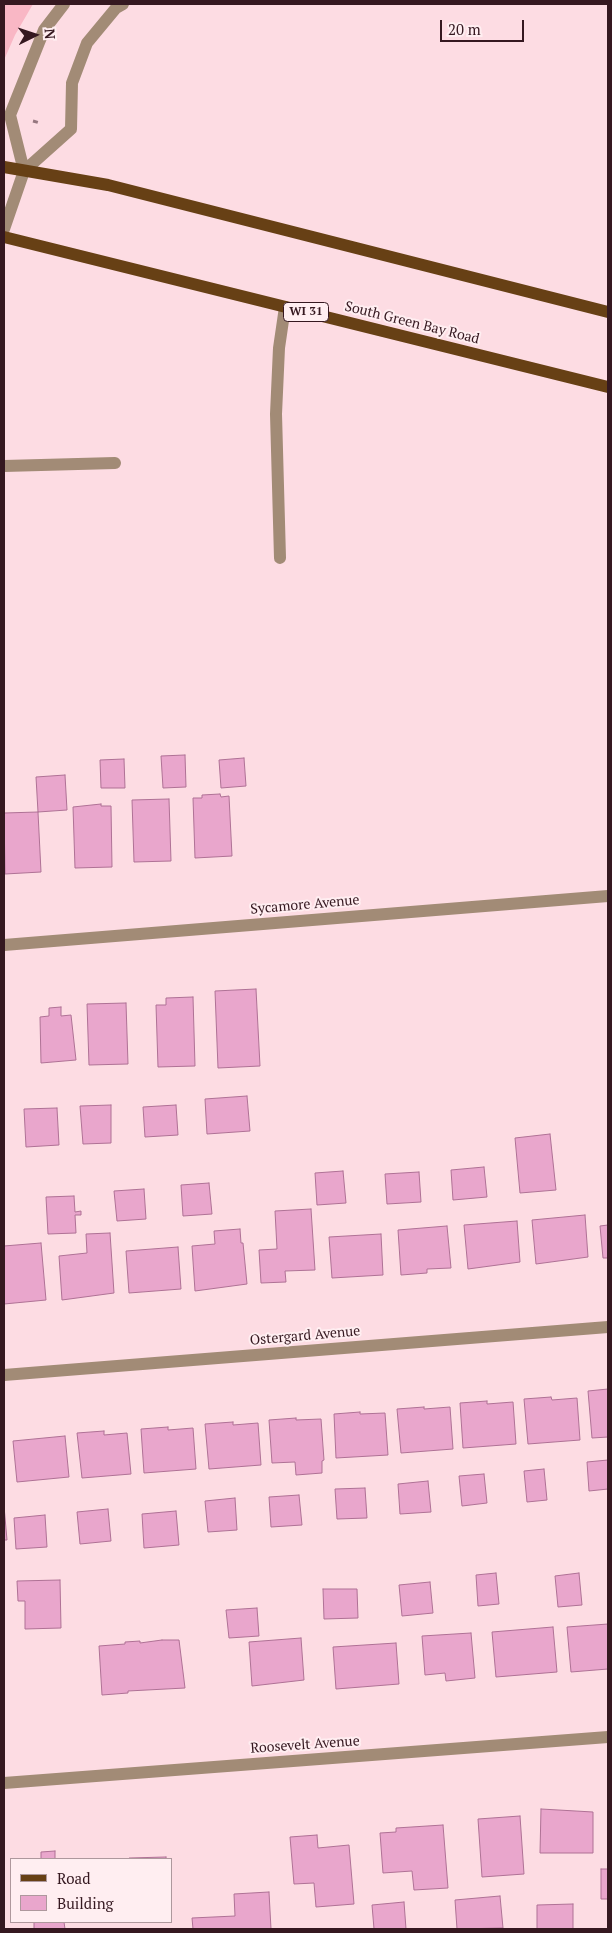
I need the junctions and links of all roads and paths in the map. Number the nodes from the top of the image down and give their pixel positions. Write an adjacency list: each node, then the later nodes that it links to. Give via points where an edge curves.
1 (64, 4): 6 (street, via 44,30 10,115)
2 (123, 4): 6 (street, via 87,43 72,83 71,129)
3 (32, 121): 4 (path)
4 (40, 122)
5 (4, 167): 6 (main road)
6 (24, 171): 7 (street); 10 (main road, via 108,185)
7 (4, 229)
8 (4, 237): 9 (main road, South Green Bay Road / WI 31)
9 (285, 307): 11 (main road, South Green Bay Road / WI 31); 14 (street, via 278,357 276,414)
10 (608, 312)
11 (608, 387)
12 (115, 463): 13 (street)
13 (4, 466)
14 (280, 558)
15 (608, 896): 16 (street, Sycamore Avenue)
16 (4, 945)
17 (608, 1327): 18 (street, Ostergard Avenue)
18 (4, 1375)
19 (608, 1737): 20 (street, Roosevelt Avenue)
20 (4, 1783)

